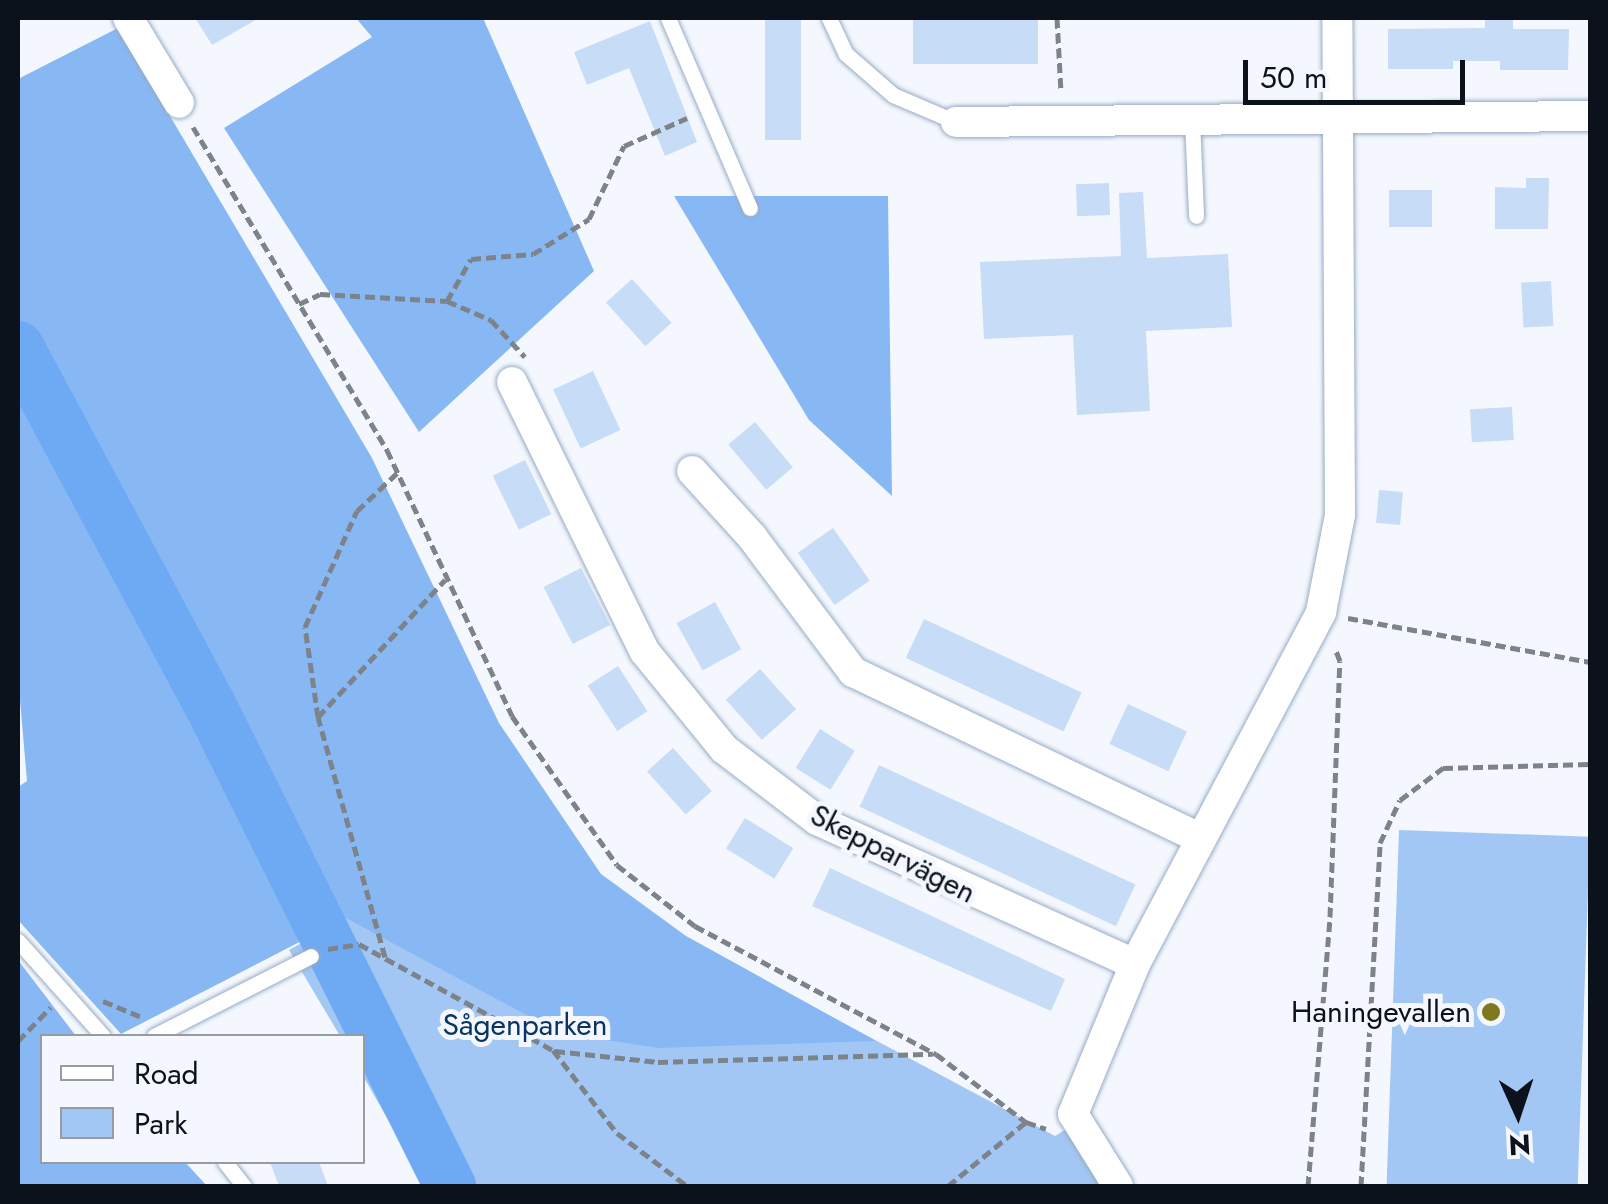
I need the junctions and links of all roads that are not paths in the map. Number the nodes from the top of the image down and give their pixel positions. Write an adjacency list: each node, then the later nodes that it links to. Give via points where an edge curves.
1 (128, 18): 5 (street)
2 (668, 18): 10 (lane)
3 (828, 18): 9 (lane, via 846,54 894,95)
4 (1337, 18): 7 (street)
5 (179, 103)
6 (1590, 116): 7 (street)
7 (1338, 118): 8 (street); 14 (street, via 1340,515 1320,612)
8 (1192, 119): 9 (street); 11 (lane)
9 (956, 122)
10 (750, 208)
11 (1196, 216)
12 (512, 382): 17 (street, Skepparvägen, via 645,652 724,749 817,820)
13 (692, 471): 14 (street, via 752,537 853,672)
14 (1201, 839): 17 (street)
15 (18, 941): 19 (lane)
16 (311, 956): 18 (lane)
17 (1135, 964): 22 (street, via 1073,1114)
18 (161, 1033)
19 (101, 1034)
20 (227, 1164): 21 (lane)
21 (244, 1186)
22 (1118, 1186)

